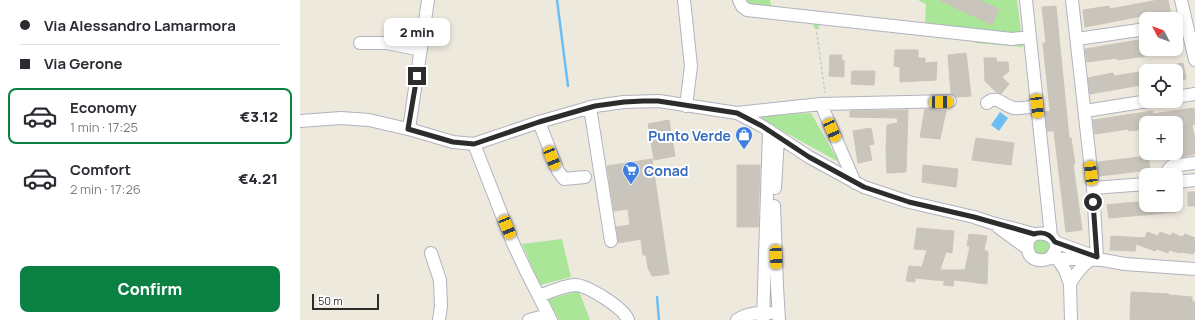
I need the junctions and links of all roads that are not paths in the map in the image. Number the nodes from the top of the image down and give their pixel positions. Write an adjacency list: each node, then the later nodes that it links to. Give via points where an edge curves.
1 (428, 0): 13 (street)
2 (684, 0): 21 (street, via 691,66)
3 (739, 0): 10 (street, via 747,10 921,27 1012,39)
4 (1026, 0): 10 (street)
5 (1072, 0): 11 (street)
6 (1181, 0): 7 (street)
7 (1182, 12)
8 (1183, 27): 14 (street)
9 (1139, 30): 11 (street)
10 (1030, 37): 22 (street)
11 (1077, 39): 24 (street)
12 (360, 43): 13 (street, via 387,43)
13 (421, 50): 28 (street)
14 (1195, 60)
15 (1195, 94): 16 (street)
16 (1183, 95)
17 (946, 101): 20 (street)
18 (1139, 102): 24 (street)
19 (987, 103): 22 (street, via 996,99 1014,108)
20 (824, 104): 25 (street); 36 (street)
21 (686, 106): 23 (street, via 658,101); 25 (street)
22 (1037, 106): 40 (street, via 1051,223)
23 (590, 107): 27 (street); 41 (street)
24 (1085, 111): 38 (street)
25 (737, 113): 29 (street)
26 (300, 121): 28 (street, via 340,118 369,120)
27 (539, 122): 30 (street); 33 (street, via 558,171 564,179)
28 (408, 129): 30 (street, via 453,142)
29 (773, 134): 36 (street); 50 (street); 51 (street)
30 (474, 144): 48 (street, via 512,240)
31 (1195, 163): 32 (street)
32 (1170, 168)
33 (585, 177)
34 (1195, 180): 35 (street)
35 (1183, 181)
36 (855, 183): 39 (street, via 909,202)
37 (1139, 185): 38 (street)
38 (1092, 188): 45 (street)
39 (992, 223): 40 (street); 42 (street)
40 (1045, 236): 42 (street, via 1030,238); 44 (street, via 1056,248); 45 (street)
41 (611, 241)
42 (1027, 248): 44 (street, via 1034,259 1040,261)
43 (431, 253): 52 (street, via 440,280)
44 (1054, 258): 45 (street); 47 (street, via 1065,270)
45 (1097, 259): 46 (street, via 1125,264); 47 (street, via 1080,270)
46 (1195, 269)
47 (1070, 284): 56 (street)
48 (539, 296): 49 (street); 54 (street, via 559,288 577,285 618,307)
49 (550, 317): 53 (street)
50 (763, 317): 51 (street); 55 (street, via 744,315)
51 (779, 317)
52 (439, 320)
53 (529, 320)
54 (628, 320)
55 (737, 320)
56 (1071, 320)

